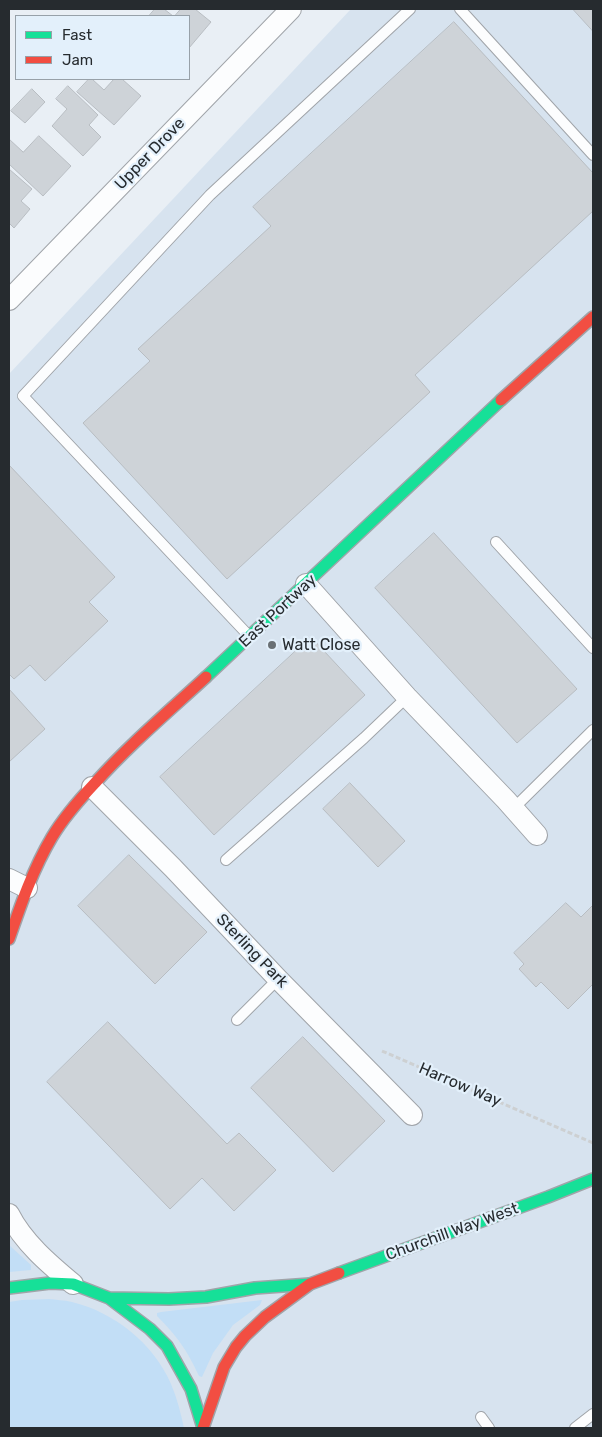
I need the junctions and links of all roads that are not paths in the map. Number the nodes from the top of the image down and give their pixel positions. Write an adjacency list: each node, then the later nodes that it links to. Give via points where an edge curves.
1 (291, 9): 5 (street, Upper Drove)
2 (410, 9): 9 (lane, via 210,195 23,396)
3 (460, 9): 4 (lane)
4 (593, 155)
5 (9, 300)
6 (593, 317): 8 (main road, East Portway)
7 (496, 542): 10 (lane)
8 (306, 584): 9 (main road, East Portway); 11 (street)
9 (250, 637): 13 (main road, East Portway, via 117,759)
10 (593, 648)
11 (407, 697): 14 (street); 16 (lane)
12 (593, 730): 14 (lane)
13 (92, 787): 18 (main road, East Portway, via 71,809 52,837); 20 (street, Sterling Park)
14 (514, 808): 15 (street)
15 (537, 835)
16 (226, 860)
17 (9, 879): 18 (street)
18 (27, 888): 19 (main road, East Portway)
19 (9, 939)
20 (278, 979): 21 (lane); 22 (street, Sterling Park)
21 (238, 1020)
22 (412, 1115)
23 (593, 1179): 26 (main road, Churchill Way West)
24 (9, 1214): 25 (street, via 23,1236)
25 (73, 1284): 27 (main road, Churchill Way West); 28 (main road, Churchill Way West)
26 (310, 1284): 28 (main road, Churchill Way West, via 255,1288 206,1297); 31 (main road, Churchill Way West, via 253,1327 237,1345 227,1361)
27 (9, 1288)
28 (109, 1298): 31 (main road, Churchill Way West, via 167,1346 191,1389)
29 (593, 1414): 33 (lane)
30 (481, 1417): 32 (lane)
31 (203, 1428)
32 (489, 1428)
33 (575, 1428)

